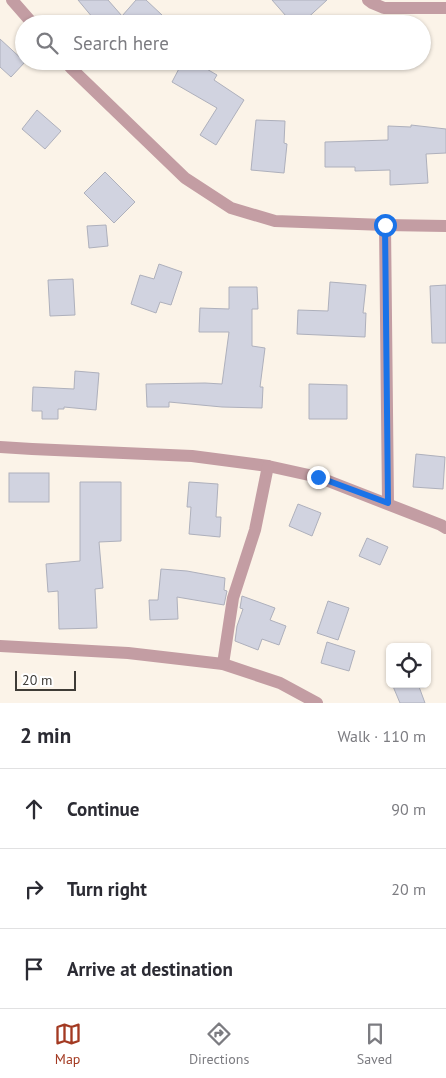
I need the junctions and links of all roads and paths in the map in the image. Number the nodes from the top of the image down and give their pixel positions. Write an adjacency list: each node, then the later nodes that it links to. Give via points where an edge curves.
1 (12, 0): 4 (street)
2 (368, 0): 3 (street, via 384,8)
3 (446, 8)
4 (25, 15)
5 (73, 70): 6 (street, via 186,178 231,208 275,221)
6 (385, 225): 7 (street); 10 (street)
7 (446, 226)
8 (0, 447): 9 (street, via 192,456)
9 (268, 466): 10 (street, via 318,477); 13 (street, via 255,530 233,598)
10 (388, 503): 11 (street)
11 (446, 528)
12 (0, 646): 13 (street, via 128,653)
13 (223, 664): 14 (street, via 280,684)
14 (317, 703)

